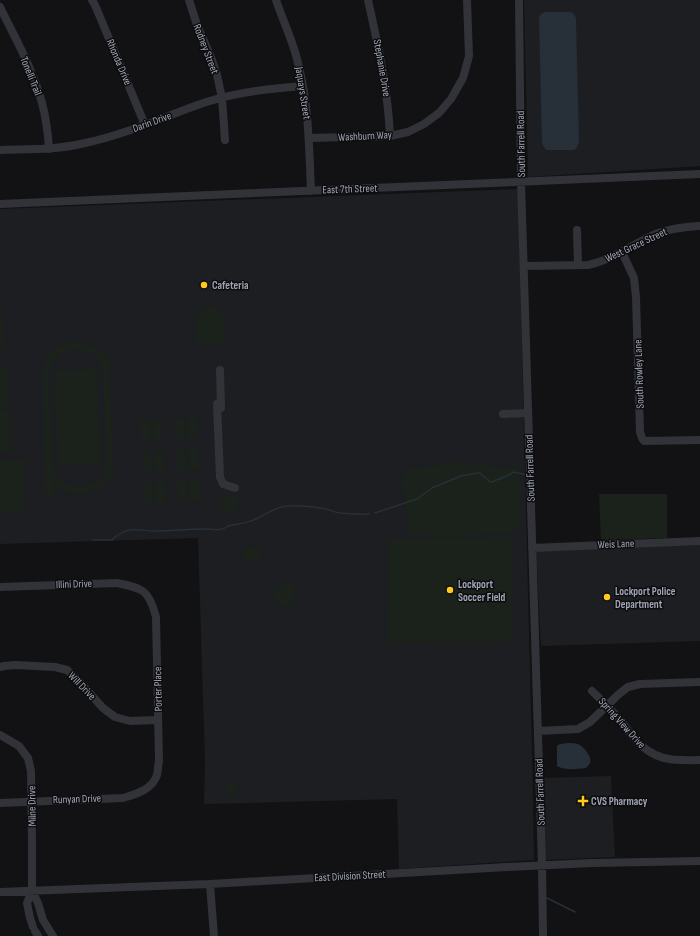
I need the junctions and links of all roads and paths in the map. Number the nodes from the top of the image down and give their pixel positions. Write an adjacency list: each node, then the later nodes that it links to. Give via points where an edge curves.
1 (4, 0): 8 (street)
2 (92, 0): 12 (street, Rhonda Drive)
3 (189, 0): 11 (street, Rodney Street, via 211,57)
4 (276, 0): 10 (street, Jaquays Street, via 291,38)
5 (368, 0): 13 (street, Stephanie Drive, via 383,70)
6 (467, 0): 13 (street, Washburn Way, via 469,56 452,99 424,124 408,132)
7 (519, 0): 19 (street, South Farrell Road)
8 (0, 2)
9 (0, 7): 16 (street, Tonelli Trail, via 34,79 42,103)
10 (303, 86): 11 (street, Darin Drive, via 271,88); 14 (street, Jaquays Street)
11 (222, 98): 12 (street, Darin Drive, via 193,106); 15 (street, Rodney Street)
12 (145, 125): 16 (street, Darin Drive, via 84,144)
13 (390, 136): 14 (street, Washburn Way)
14 (309, 138): 20 (street, Jaquays Street)
15 (225, 140)
16 (49, 148): 17 (street, Darin Drive)
17 (0, 150)
18 (700, 174): 19 (street, East 7th Street)
19 (521, 182): 20 (street, East 7th Street); 26 (street, South Farrell Road)
20 (310, 190): 21 (street, East 7th Street)
21 (0, 204)
22 (700, 226): 24 (street, West Grace Street, via 672,229 652,235)
23 (577, 230): 25 (street)
24 (622, 252): 25 (street, West Grace Street, via 596,263); 30 (street, South Rowley Lane, via 634,278 642,438 644,441)
25 (578, 264): 26 (street, West Grace Street)
26 (524, 266): 28 (street, South Farrell Road)
27 (220, 370): 31 (street, via 220,477 223,484)
28 (528, 413): 29 (street); 33 (street, South Farrell Road)
29 (503, 414)
30 (700, 440)
31 (235, 488)
32 (700, 541): 33 (street, Weis Lane)
33 (532, 548): 41 (street, South Farrell Road)
34 (0, 587): 35 (street, Illini Drive, via 117,583 134,586)
35 (146, 593): 40 (street, Porter Place, via 156,617)
36 (0, 667): 40 (street, Will Drive, via 15,665 67,670 115,717 130,721)
37 (700, 682): 39 (street, via 640,684 628,687)
38 (592, 691): 39 (street, Spring View Drive)
39 (606, 705): 41 (street, via 590,722 578,729); 43 (street, Spring View Drive, via 650,753 675,760)
40 (158, 720): 44 (street, Porter Place, via 159,761 156,776)
41 (538, 731): 48 (street, South Farrell Road)
42 (0, 735): 45 (street, Milne Drive, via 19,746 28,758)
43 (700, 760)
44 (150, 786): 45 (street, Runyan Drive, via 123,798)
45 (32, 801): 46 (street, Runyan Drive); 50 (street, Milne Drive)
46 (0, 803)
47 (700, 861): 48 (street, East Division Street)
48 (542, 865): 49 (street, East Division Street); 57 (street, South Farrell Road)
49 (210, 884): 50 (street, East Division Street); 56 (street)
50 (32, 891): 51 (street, East Division Street); 52 (street); 53 (street, via 27,903)
51 (0, 892)
52 (40, 912): 53 (street); 55 (street)
53 (29, 915): 54 (street)
54 (35, 931)
55 (53, 936)
56 (214, 936)
57 (543, 936)

